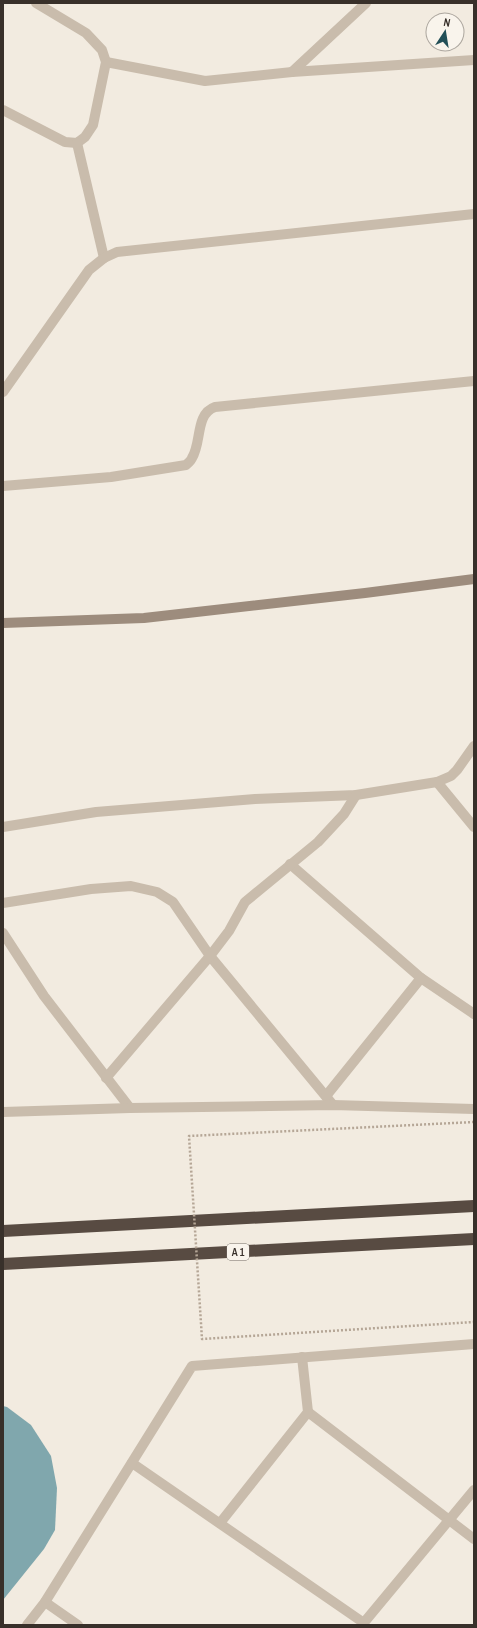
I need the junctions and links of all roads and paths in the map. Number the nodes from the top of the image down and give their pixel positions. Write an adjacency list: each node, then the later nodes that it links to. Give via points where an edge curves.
1 (36, 3): 4 (street, via 86,33 102,50)
2 (366, 3): 5 (street)
3 (474, 60): 5 (street)
4 (106, 62): 5 (street, via 205,81); 7 (street, via 93,125)
5 (292, 72)
6 (3, 110): 7 (street, via 65,142)
7 (77, 143): 9 (street)
8 (474, 214): 9 (street, via 117,252)
9 (104, 258): 11 (street, via 82,279)
10 (474, 381): 12 (street, via 215,407 208,410 204,416 192,458 186,465 111,477)
11 (3, 392)
12 (3, 486)
13 (474, 579): 14 (street, via 144,618)
14 (3, 623)
15 (474, 746): 16 (street, via 457,770)
16 (437, 782): 17 (street); 19 (street)
17 (356, 795): 18 (street, via 255,799 96,812); 20 (street, via 344,814 318,842)
18 (3, 827)
19 (474, 827)
20 (290, 864): 23 (street, via 245,902 229,931); 24 (street)
21 (3, 903): 23 (street, via 91,889 131,886 156,892 174,902)
22 (3, 933): 26 (street, via 44,996)
23 (210, 956): 26 (street); 27 (street)
24 (421, 978): 25 (street); 27 (street)
25 (474, 1014)
26 (106, 1078): 29 (street)
27 (326, 1096): 28 (street)
28 (333, 1105): 29 (street); 30 (street)
29 (130, 1108): 31 (street)
30 (474, 1109)
31 (3, 1112)
32 (474, 1122): 37 (path, bridge, via 189,1136 202,1339)
33 (474, 1206): 34 (highway)
34 (3, 1231)
35 (474, 1239): 36 (highway, A 1)
36 (3, 1264)
37 (474, 1322)
38 (474, 1344): 39 (street)
39 (302, 1357): 40 (street); 41 (street, via 192,1366)
40 (308, 1412): 43 (street); 44 (street)
41 (132, 1463): 44 (street); 46 (street)
42 (474, 1490): 43 (street)
43 (449, 1520): 45 (street); 47 (street)
44 (220, 1523): 47 (street)
45 (474, 1539)
46 (45, 1602): 48 (street); 49 (street)
47 (363, 1624)
48 (27, 1625)
49 (78, 1625)

